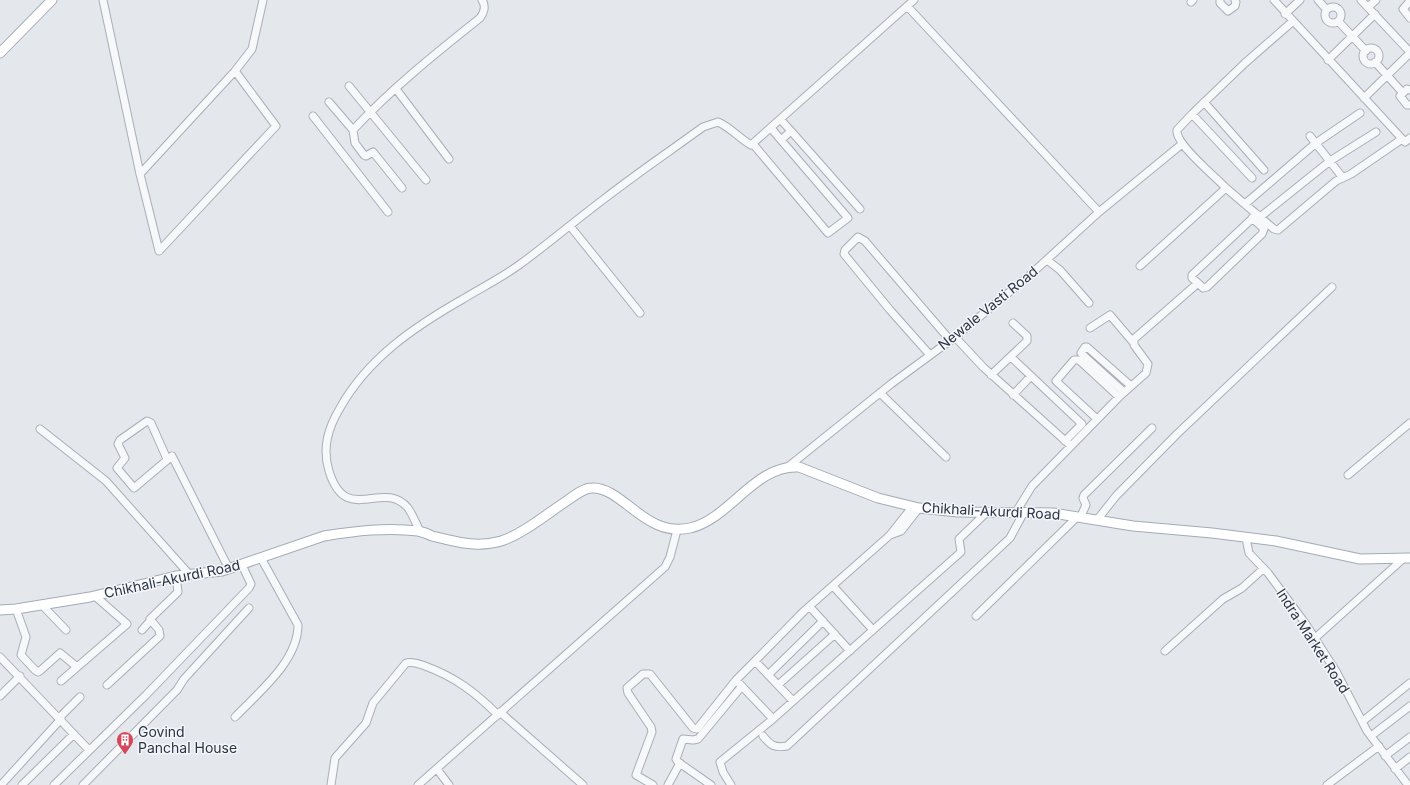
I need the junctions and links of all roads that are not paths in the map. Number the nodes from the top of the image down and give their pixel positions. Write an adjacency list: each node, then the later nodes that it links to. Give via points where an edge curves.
1 (43, 0): 22 (main road)
2 (52, 0): 23 (main road)
3 (103, 0): 55 (street)
4 (263, 0): 26 (street, via 252,49)
5 (482, 0): 29 (street, via 484,13 480,18)
6 (914, 0): 15 (street)
7 (1220, 0): 8 (street, via 1228,11 1235,6)
8 (1235, 0)
9 (1274, 0): 17 (street)
10 (1300, 0): 17 (street)
11 (1318, 0): 21 (street, via 1327,10 1325,15 1332,23 1338,20)
12 (1361, 0): 16 (street)
13 (1376, 0): 16 (street)
14 (1408, 1): 19 (street, via 1403,9)
15 (907, 6): 40 (street); 64 (street)
16 (1368, 7): 18 (street)
17 (1285, 14): 20 (street)
18 (1375, 14): 21 (street); 24 (street)
19 (1410, 18)
20 (1292, 22): 25 (street); 34 (street)
21 (1352, 36): 25 (street); 27 (street, via 1366,51 1363,56 1371,64 1375,62)
22 (0, 44)
23 (0, 52)
24 (1410, 52): 27 (street)
25 (1328, 60): 32 (street)
26 (235, 72): 55 (street); 55 (street, via 276,126 160,251)
27 (1386, 76): 31 (street); 32 (street)
28 (349, 86): 36 (street)
29 (396, 89): 36 (street); 52 (street)
30 (1410, 90): 31 (street)
31 (1402, 92): 35 (street, via 1400,98)
32 (1364, 98): 47 (street)
33 (329, 102): 42 (street)
34 (1204, 102): 38 (street); 54 (street)
35 (1410, 105)
36 (370, 112): 42 (street); 58 (street)
37 (1360, 113): 49 (street)
38 (1192, 114): 51 (street, via 1176,131); 56 (street)
39 (313, 116): 63 (street)
40 (780, 120): 41 (street); 43 (street)
41 (771, 128): 48 (street); 50 (street)
42 (353, 130): 59 (street, via 355,143 364,155 373,152)
43 (791, 132): 48 (street); 62 (street)
44 (1376, 132): 53 (street)
45 (1310, 136): 49 (street)
46 (1410, 138): 47 (street, via 1405,142)
47 (1402, 139): 57 (street)
48 (781, 140): 50 (street, via 848,218 828,233)
49 (1316, 143): 53 (street); 61 (street)
50 (752, 144): 66 (street, via 718,122 703,127)
51 (1182, 144): 60 (street); 64 (street, Newale Vasti Road)
52 (449, 159)
53 (1330, 161): 57 (street); 65 (street)
54 (1264, 170)
55 (140, 174)
56 (1252, 178)
57 (1343, 178): 65 (street, via 1278,230)
58 (426, 180)
59 (402, 188)
60 (1226, 188): 61 (street); 68 (street)
61 (1245, 204): 65 (street)
62 (860, 209)
63 (388, 212)
64 (1099, 212): 67 (street, Newale Vasti Road)
65 (1257, 216): 69 (street, via 1192,275); 69 (street, via 1264,229 1262,234 1207,287 1203,288)
66 (570, 226): 72 (street); 100 (street, via 514,269 405,335 372,364 355,384 331,424 325,455 336,487 346,498 354,500 381,497 401,502 408,508)
67 (1047, 260): 71 (street, via 1060,270); 75 (street, Newale Vasti Road)
68 (1140, 266)
69 (1198, 283): 76 (street)
70 (1332, 287): 98 (street, via 1177,434)
71 (1089, 304)
72 (640, 313)
73 (1014, 323): 78 (street, via 1028,338)
74 (1090, 328): 76 (street, via 1110,315)
75 (953, 338): 77 (street, Newale Vasti Road); 77 (street, via 865,240 858,237 844,254); 79 (street)
76 (1133, 342): 81 (street, via 1148,364 1148,369)
77 (930, 355): 82 (street, Newale Vasti Road)
78 (1011, 356): 79 (street); 80 (street)
79 (991, 374): 83 (street)
80 (1032, 376): 83 (street); 89 (street, via 1082,424)
81 (1131, 386): 84 (street); 84 (street, via 1085,347 1081,353)
82 (880, 393): 90 (street); 92 (street, Newale Vasti Road)
83 (1013, 395): 89 (street)
84 (1122, 395): 85 (street); 85 (street, via 1079,360 1074,360 1057,378 1057,383)
85 (1097, 419): 89 (street)
86 (1410, 424): 93 (street)
87 (1152, 428): 97 (street, via 1084,495 1086,505)
88 (40, 429): 107 (street, via 106,481)
89 (1068, 443): 96 (street, via 1032,486)
90 (946, 457)
91 (167, 459): 91 (street, via 134,488 117,468 125,458 118,444 147,421 151,423); 105 (street, via 172,456)
92 (789, 466): 94 (main road, Chikhali-Akurdi Road, via 799,467 878,498); 99 (main road, via 780,468 760,480 702,523)
93 (1348, 475)
94 (916, 507): 95 (main road, Chikhali-Akurdi Road, via 958,512); 109 (street, via 901,531 890,536)
95 (987, 512): 96 (main road, Chikhali-Akurdi Road); 121 (street, via 959,539 961,552)
96 (1020, 512): 97 (main road, Chikhali-Akurdi Road); 146 (street, via 1010,538 787,746 772,746)
97 (1078, 517): 98 (main road, Chikhali-Akurdi Road); 116 (street)
98 (1096, 520): 101 (main road, Chikhali-Akurdi Road)
99 (678, 530): 100 (main road, via 650,521 607,492 592,488 576,494 514,535 492,543 472,545); 140 (street, via 666,566)
100 (420, 531): 102 (main road, Chikhali-Akurdi Road, via 396,529 339,533)
101 (1246, 538): 103 (main road, Chikhali-Akurdi Road, via 1283,542 1360,559); 106 (street, Indra Market Road, via 1249,553)
102 (262, 558): 104 (main road, Chikhali-Akurdi Road); 141 (street, via 298,625 298,635 296,645 288,658)
103 (1407, 558): 123 (street)
104 (242, 565): 105 (main road, Chikhali-Akurdi Road); 150 (street, via 251,584 249,588)
105 (229, 569): 107 (main road, Chikhali-Akurdi Road, via 207,574)
106 (1264, 569): 123 (street, Indra Market Road); 125 (street, via 1242,588 1223,599)
107 (189, 574): 108 (main road, Chikhali-Akurdi Road)
108 (176, 576): 110 (main road, Chikhali-Akurdi Road); 117 (street, via 178,592 151,617)
109 (833, 586): 112 (street); 121 (street)
110 (95, 596): 111 (main road, Chikhali-Akurdi Road); 128 (street, via 127,624)
111 (42, 605): 114 (main road, Chikhali-Akurdi Road); 119 (street)
112 (810, 607): 118 (street); 127 (street)
113 (249, 608): 160 (street, via 177,690)
114 (16, 609): 115 (main road, Chikhali-Akurdi Road); 128 (street, via 26,637 21,655 35,670 38,672 60,653)
115 (0, 610)
116 (976, 616)
117 (150, 621): 120 (street); 134 (street, via 159,630 160,636)
118 (823, 621): 122 (street); 129 (street)
119 (66, 630)
120 (142, 630)
121 (873, 630): 124 (street)
122 (835, 634): 124 (street); 135 (street)
123 (1314, 639): 144 (street, Indra Market Road, via 1337,673)
124 (850, 651): 138 (street)
125 (1166, 651)
126 (0, 657): 130 (street)
127 (754, 661): 129 (street); 132 (street)
128 (77, 667): 131 (street)
129 (768, 675): 135 (street)
130 (20, 676): 136 (street); 142 (street)
131 (61, 681)
132 (739, 683): 143 (street); 153 (street, via 698,739 683,739 676,758); 165 (street, via 697,729 650,674 643,674 627,688 652,732 636,775)
133 (1410, 684): 144 (street)
134 (107, 685)
135 (778, 685): 138 (street)
136 (0, 696)
137 (80, 697): 142 (street)
138 (793, 701): 143 (street)
139 (1410, 706): 147 (street)
140 (499, 714): 154 (street); 161 (street, via 454,678 414,663 406,663 373,703 366,723 335,758); 164 (street)
141 (235, 717)
142 (60, 719): 145 (street); 157 (street)
143 (773, 719): 168 (street, via 720,762)
144 (1362, 721): 147 (street, Indra Market Road)
145 (74, 734): 150 (street); 158 (street)
146 (764, 736)
147 (1371, 736): 149 (street, Indra Market Road)
148 (1410, 737): 151 (street)
149 (1379, 746): 151 (street, Indra Market Road); 169 (street)
150 (89, 750): 159 (street)
151 (1386, 756): 155 (street, Indra Market Road)
152 (1410, 757): 155 (street)
153 (680, 763): 166 (street); 167 (street)
154 (437, 769): 162 (street); 163 (street)
155 (1395, 769): 156 (street, Indra Market Road)
156 (1405, 784)
157 (1, 785)
158 (22, 785)
159 (54, 785)
160 (83, 785)
161 (331, 785)
162 (418, 785)
163 (449, 785)
164 (583, 785)
165 (653, 785)
166 (668, 785)
167 (711, 785)
168 (731, 785)
169 (1327, 785)

